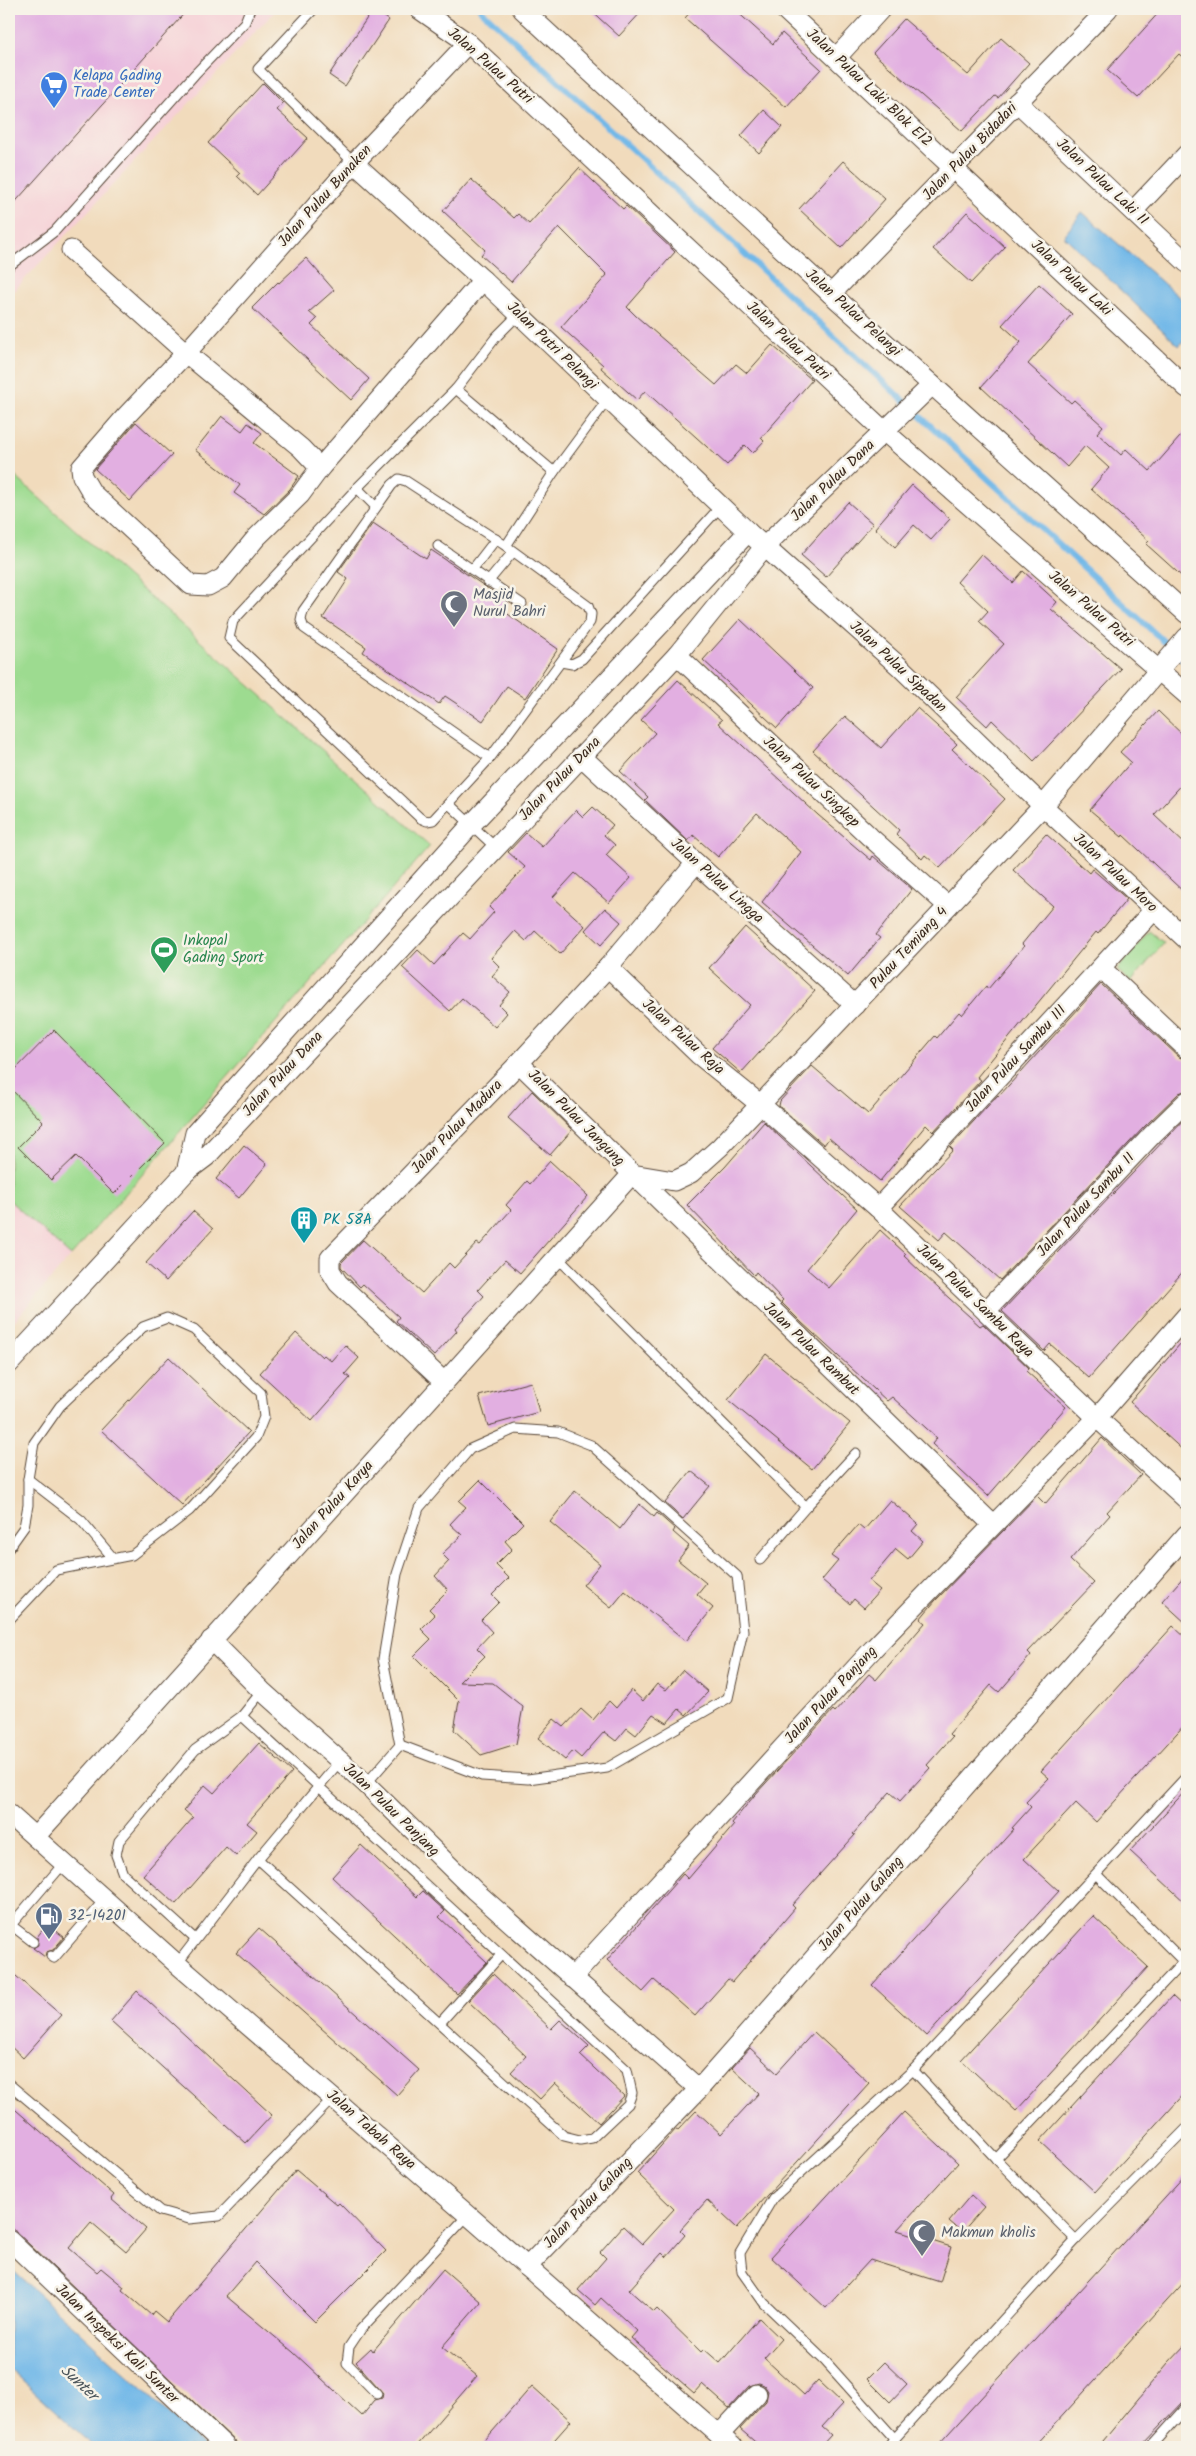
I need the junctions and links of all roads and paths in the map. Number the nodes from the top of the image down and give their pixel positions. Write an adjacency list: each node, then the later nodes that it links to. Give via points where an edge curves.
1 (250, 9): 17 (lane, via 245,22 55,231)
2 (314, 9): 12 (lane, via 258,69)
3 (419, 9): 8 (street, Jalan Pulau Putri)
4 (522, 9): 19 (street, Jalan Pulau Pelangi)
5 (784, 9): 9 (street, Jalan Pulau Laki Blok E12)
6 (881, 9): 9 (street)
7 (1108, 9): 10 (street, Jalan Pulau Bidadari)
8 (468, 43): 12 (street, Jalan Pulau Bunaken); 26 (street, Jalan Pulau Putri)
9 (837, 57): 13 (street, Jalan Pulau Laki Blok E12)
10 (1017, 102): 13 (street, Jalan Pulau Bidadari); 14 (street, Jalan Pulau Laki II)
11 (1187, 154): 14 (street)
12 (354, 163): 18 (street, Jalan Putri Pelangi); 21 (street, Jalan Pulau Bunaken)
13 (954, 168): 19 (street, Jalan Pulau Bidadari); 22 (street, Jalan Pulau Laki)
14 (1133, 211): 16 (street, Jalan Pulau Laki II)
15 (71, 250): 21 (street)
16 (1187, 263)
17 (9, 266)
18 (483, 280): 20 (street, Jalan Putri Pelangi); 27 (street)
19 (831, 294): 24 (street, Jalan Pulau Pelangi)
20 (518, 314): 23 (lane); 25 (street, Jalan Putri Pelangi)
21 (186, 353): 27 (street, via 294,442); 27 (street, Jalan Pulau Bunaken, via 81,468 92,493 192,585 208,586 223,578 256,538 300,495)
22 (1183, 376)
23 (456, 389): 28 (lane); 29 (lane)
24 (927, 391): 26 (street, Jalan Pulau Dana); 40 (street, Jalan Pulau Pelangi)
25 (608, 399): 28 (lane); 30 (street, Jalan Putri Pelangi)
26 (892, 425): 35 (street, Jalan Pulau Dana); 44 (street, Jalan Pulau Putri)
27 (320, 468)
28 (554, 472): 36 (lane)
29 (357, 488): 31 (lane); 48 (lane, via 233,620 229,638 420,818 427,822 433,820)
30 (721, 506): 32 (street, Jalan Putri Pelangi); 43 (lane, via 582,659 572,664)
31 (376, 507): 33 (lane, via 392,485 399,479 406,480); 47 (lane, via 303,611 301,620 304,628)
32 (748, 532): 35 (street, Jalan Pulau Sipadan); 50 (street, Jalan Pulau Dana)
33 (496, 539): 36 (lane); 37 (lane)
34 (438, 546): 37 (lane)
35 (765, 546): 42 (street, Jalan Pulau Dana); 49 (street, Jalan Pulau Sipadan, via 900,667)
36 (509, 549): 38 (lane); 43 (lane, via 588,606 590,622)
37 (472, 570): 38 (lane)
38 (488, 582): 39 (lane)
39 (522, 604)
40 (1187, 614)
41 (1187, 638): 44 (street, Pulau Temiang 4)
42 (677, 655): 46 (street, Jalan Pulau Dana); 53 (street, Jalan Pulau Singkep)
43 (561, 662): 47 (lane)
44 (1163, 665): 45 (street, Jalan Pulau Putri); 49 (street, Pulau Temiang 4)
45 (1187, 694)
46 (581, 756): 51 (street, Jalan Pulau Dana); 52 (street, Jalan Pulau Lingga)
47 (490, 758): 48 (lane)
48 (449, 804): 50 (lane)
49 (1044, 806): 53 (street, Pulau Temiang 4); 54 (street, Jalan Pulau Moro)
50 (471, 825): 51 (lane); 63 (street, Jalan Pulau Dana, via 195,1133)
51 (495, 848): 63 (street, Jalan Pulau Dana, via 206,1157)
52 (696, 863): 56 (street, Jalan Pulau Madura); 58 (street, Jalan Pulau Lingga)
53 (948, 906): 58 (street, Pulau Temiang 4)
54 (1154, 910): 55 (street, Jalan Pulau Moro); 57 (street, Jalan Pulau Sambu III)
55 (1187, 940)
56 (608, 967): 60 (street, Jalan Pulau Madura); 62 (street, Jalan Pulau Raja, via 698,1054)
57 (1101, 968): 59 (street); 65 (street, Jalan Pulau Sambu III)
58 (855, 1005): 62 (street, Pulau Temiang 4)
59 (1187, 1049)
60 (519, 1063): 64 (street, Jalan Pulau Jangung); 70 (street, Jalan Pulau Madura, via 330,1258 330,1270 338,1283)
61 (1187, 1101): 67 (street, Jalan Pulau Sambu II)
62 (761, 1105): 64 (street, Pulau Temiang 4, via 691,1173 674,1181); 65 (street, Jalan Pulau Sambu Raya)
63 (186, 1172): 69 (street, Jalan Pulau Dana)
64 (632, 1174): 66 (street, Jalan Pulau Karya); 76 (street, Jalan Pulau Rambut)
65 (878, 1208): 67 (street, Jalan Pulau Sambu Raya)
66 (557, 1257): 70 (street, Jalan Pulau Karya); 75 (lane)
67 (986, 1311): 71 (street, Jalan Pulau Sambu Raya)
68 (1187, 1315): 71 (street, Jalan Pulau Panjang)
69 (9, 1364)
70 (444, 1382): 82 (street, Jalan Pulau Karya)
71 (1097, 1418): 74 (street, Jalan Pulau Sambu Raya); 76 (street, Jalan Pulau Panjang)
72 (856, 1452): 75 (lane)
73 (28, 1478): 78 (lane, via 24,1527); 79 (lane, via 81,1520); 79 (lane, via 34,1443 60,1406 143,1327 167,1318 194,1330 261,1393 264,1417 256,1437 190,1511 132,1555)
74 (1187, 1500)
75 (806, 1506): 80 (lane)
76 (992, 1524): 102 (street, Jalan Pulau Panjang, via 872,1649)
77 (1187, 1534): 106 (street, Jalan Pulau Galang)
78 (9, 1548)
79 (113, 1558): 81 (lane, via 56,1570)
80 (760, 1560)
81 (9, 1620)
82 (211, 1640): 83 (street, Jalan Pulau Panjang); 91 (street, Jalan Pulau Karya)
83 (262, 1690): 84 (lane); 86 (street, Jalan Pulau Panjang)
84 (242, 1716): 89 (lane); 96 (lane, via 195,1750 119,1841 116,1855 122,1874)
85 (400, 1745): 85 (lane, via 383,1659 398,1574 419,1508 470,1449 515,1429 558,1432 591,1444 738,1576 743,1631 728,1698 607,1768 528,1779 482,1776); 88 (lane)
86 (340, 1761): 88 (street, Jalan Pulau Panjang); 89 (lane)
87 (1187, 1776): 94 (lane)
88 (366, 1784): 102 (street, Jalan Pulau Panjang)
89 (319, 1787): 92 (lane); 98 (lane)
90 (9, 1814): 91 (street, Jalan Tabah Raya)
91 (35, 1837): 93 (street, Jalan Tabah Raya)
92 (258, 1858): 96 (lane); 103 (lane)
93 (63, 1865): 95 (street, Jalan Tabah Raya); 97 (lane, via 11,1925)
94 (1097, 1875): 100 (lane); 104 (lane)
95 (103, 1901): 99 (lane, via 54,1958); 101 (street, Jalan Tabah Raya)
96 (195, 1939): 101 (lane)
97 (33, 1942)
98 (501, 1954): 103 (lane); 103 (lane, via 627,2070 632,2093 628,2104 592,2138 580,2140 564,2136)
99 (51, 1956)
100 (1186, 1962): 109 (lane)
101 (177, 1964): 107 (street, Jalan Tabah Raya)
102 (572, 1978): 106 (street, Jalan Pulau Panjang)
103 (440, 2024)
104 (913, 2070): 109 (lane); 117 (lane, via 773,2198 740,2253 742,2272 764,2302 825,2361)
105 (9, 2084): 107 (lane, via 160,2211 189,2219 219,2216)
106 (699, 2089): 113 (street, Jalan Pulau Galang)
107 (328, 2102): 110 (street, Jalan Tabah Raya)
108 (1187, 2128): 112 (lane)
109 (996, 2159): 112 (lane)
110 (468, 2215): 113 (street, Jalan Tabah Raya); 114 (lane, via 361,2329 349,2347 347,2363)
111 (9, 2240): 119 (street, Jalan Inspeksi Kali Sunter)
112 (1076, 2240): 117 (lane)
113 (527, 2267): 118 (street, Jalan Tabah Raya)
114 (377, 2394)
115 (757, 2394): 118 (street)
116 (1187, 2407): 121 (lane)
117 (895, 2439): 120 (lane)
118 (726, 2441)
119 (226, 2447)
120 (887, 2447)
121 (1151, 2447)

